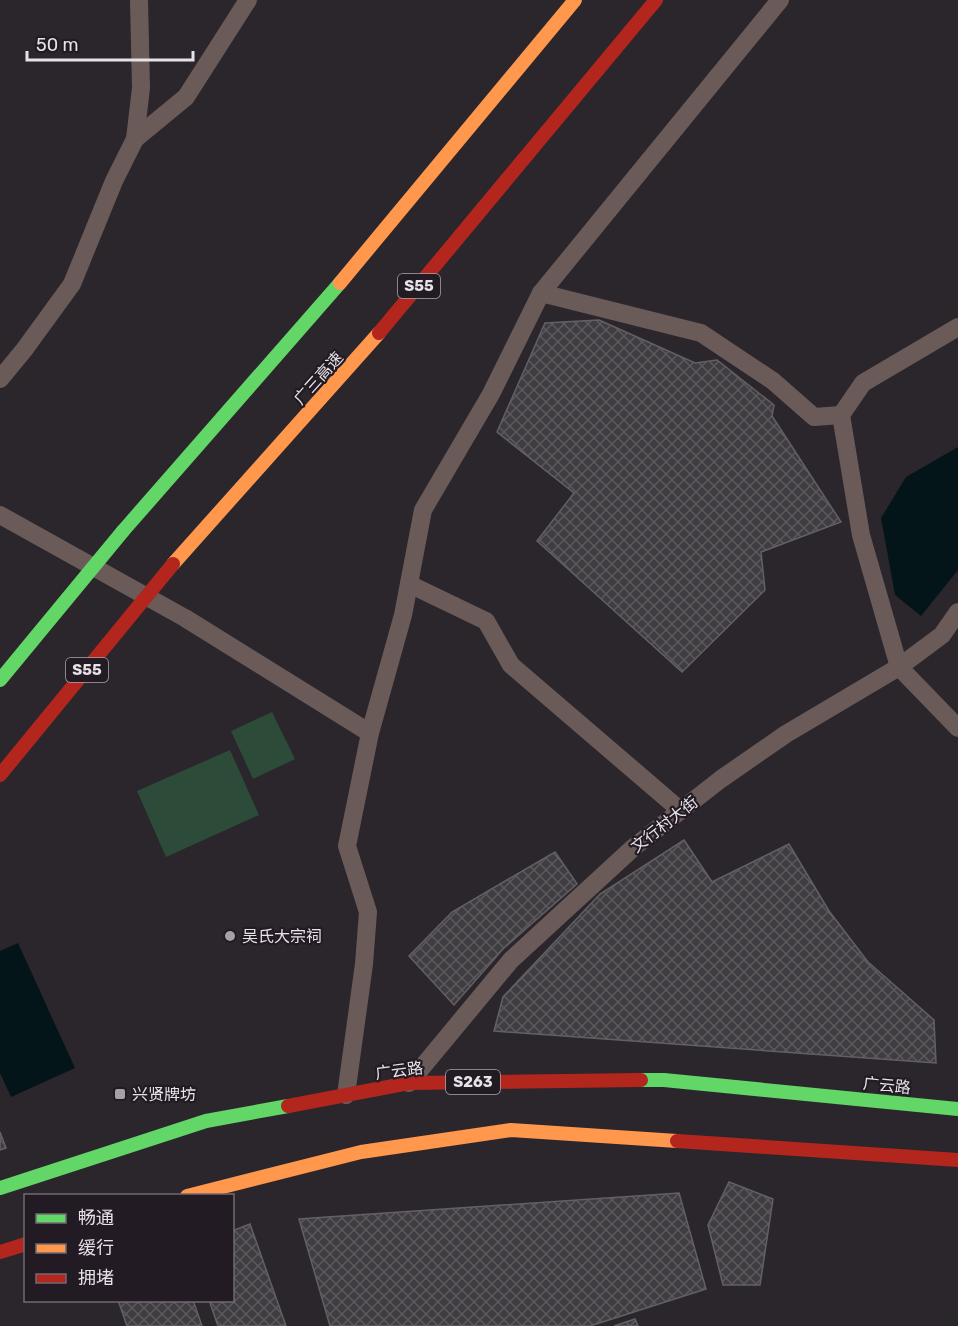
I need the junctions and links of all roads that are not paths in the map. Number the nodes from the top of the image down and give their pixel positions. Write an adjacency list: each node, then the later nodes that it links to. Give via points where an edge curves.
1 (139, 0): 6 (street, via 141,88)
2 (248, 0): 6 (street, via 186,97)
3 (575, 0): 15 (main road, bridge, via 340,283 123,531)
4 (656, 0): 18 (main road, 广三高速 / S55, bridge, via 365,350 173,564)
5 (780, 0): 7 (street)
6 (135, 139): 9 (street, via 72,284)
7 (541, 293): 10 (street, via 701,333 773,381 814,417); 12 (street, via 491,394 423,510)
8 (958, 327): 10 (street, via 863,383)
9 (0, 379)
10 (840, 415): 14 (street, via 861,535)
11 (0, 515): 17 (street, via 185,618)
12 (409, 584): 17 (street); 19 (street, via 486,621 511,666)
13 (958, 612): 14 (street, 文行村大街, via 942,635)
14 (899, 667): 16 (street); 19 (street, 文行村大街, via 786,734)
15 (0, 680)
16 (958, 728)
17 (370, 733): 21 (street, via 348,846 368,912)
18 (0, 775)
19 (680, 810): 20 (street, 文行村大街, via 511,960)
20 (409, 1083): 21 (main road, 广云路 / S263); 22 (main road, 广云路 / S263, via 664,1080)
21 (346, 1095): 24 (main road, 广云路 / S263, via 206,1121)
22 (958, 1109)
23 (958, 1160): 25 (main road, via 512,1130 361,1152)
24 (0, 1188)
25 (195, 1194)
26 (24, 1245): 27 (main road)
27 (0, 1251)

